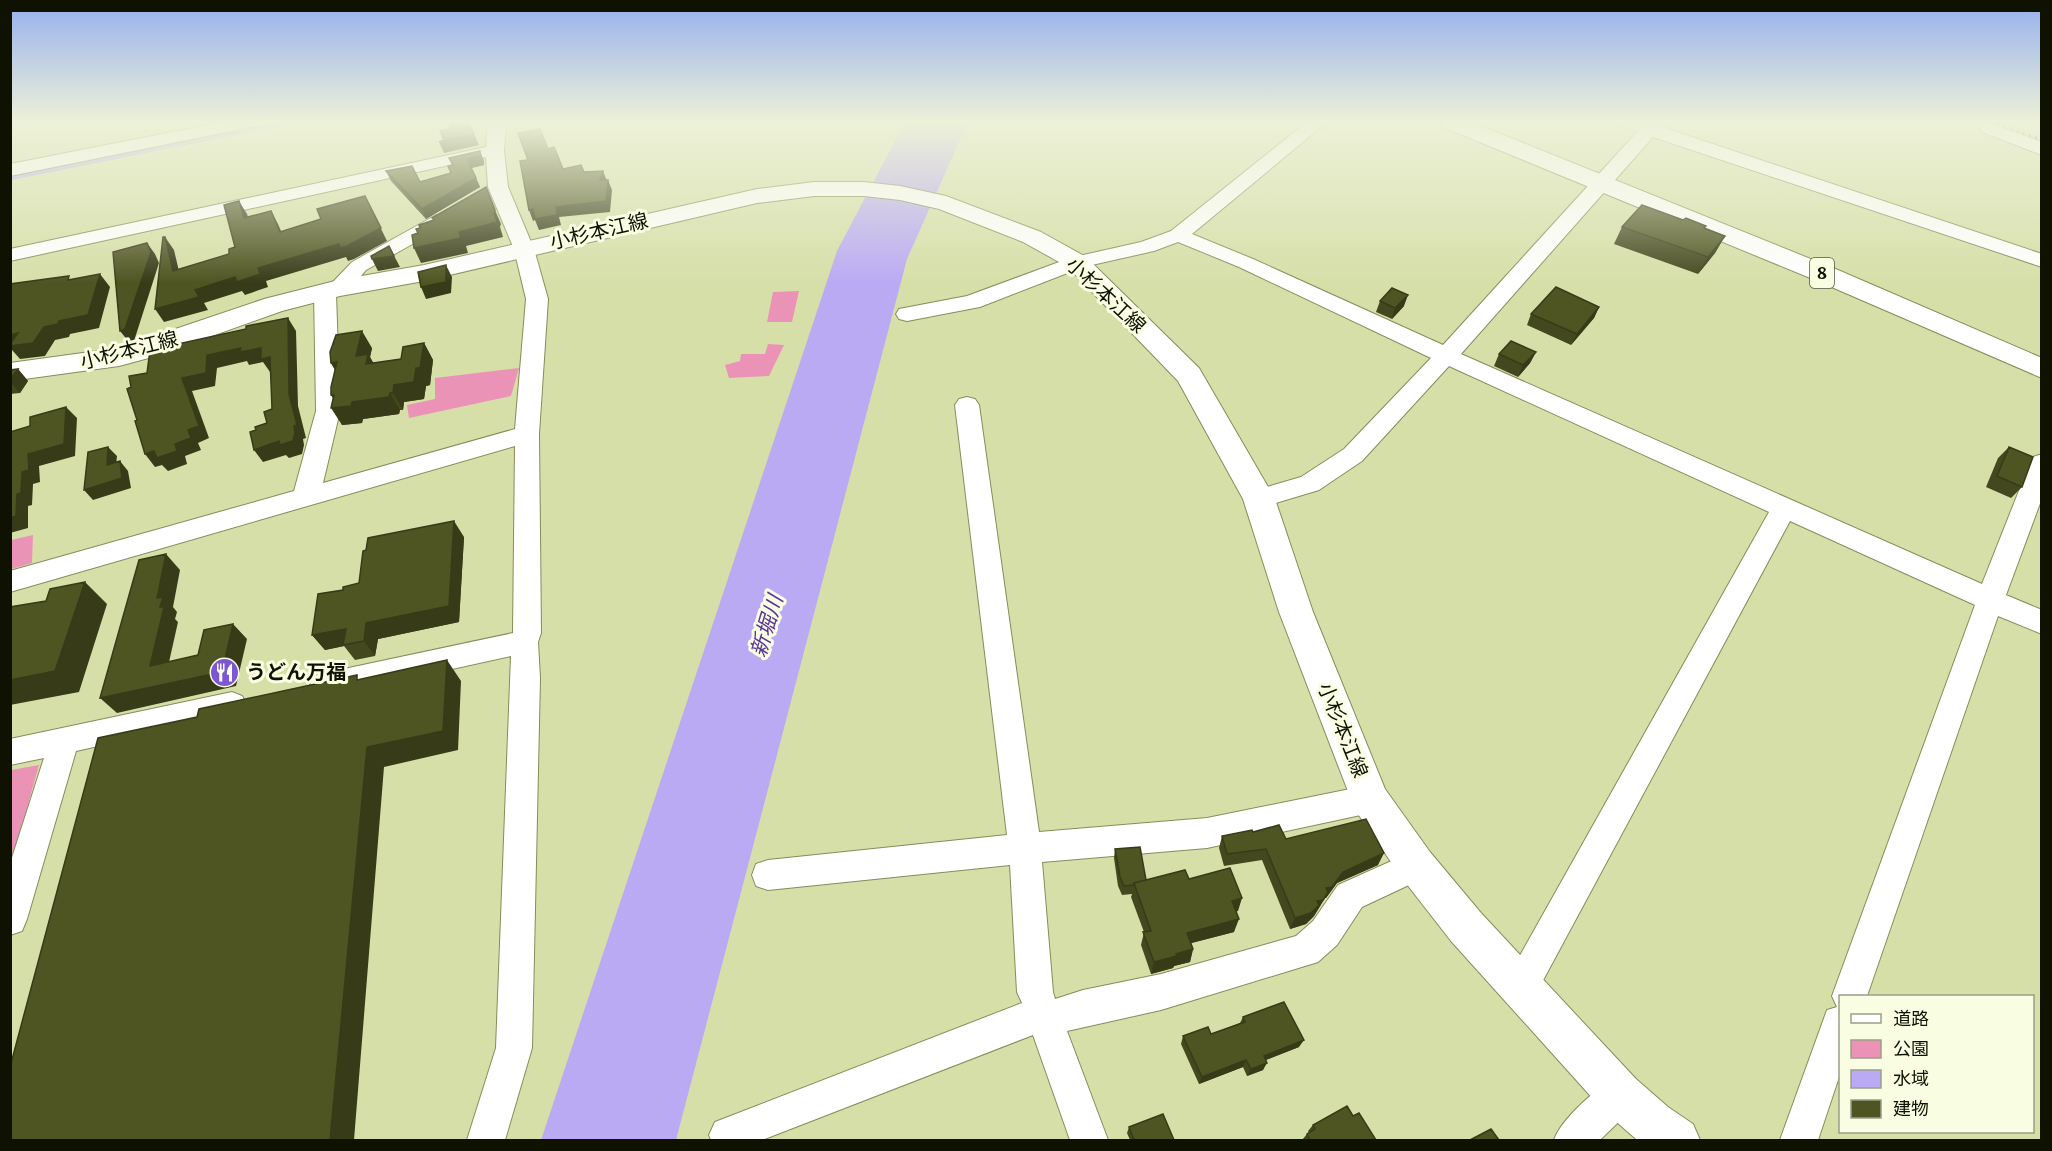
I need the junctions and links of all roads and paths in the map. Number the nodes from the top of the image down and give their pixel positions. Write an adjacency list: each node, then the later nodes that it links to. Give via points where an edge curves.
1 (376, 176): 14 (street)
2 (497, 176): 9 (street)
3 (1251, 176): 12 (street)
4 (1600, 176): 8 (main road, 8)
5 (1601, 176): 8 (main road, 8)
6 (1608, 176): 8 (street)
7 (1797, 176): 15 (street)
8 (1606, 178): 19 (main road, 8, via 1760,231); 20 (street); 21 (main road, 8)
9 (498, 187): 10 (street); 13 (street)
10 (478, 198)
11 (459, 210): 17 (street, via 358,266)
12 (1178, 235): 16 (street, via 1147,247); 20 (street)
13 (524, 249): 16 (main road, 小杉本江線, via 757,196 814,189 864,189 937,200 1032,237); 17 (main road, 小杉本江線); 24 (street, via 537,299)
14 (10, 255)
15 (2042, 261)
16 (1077, 262): 18 (street, via 972,302); 27 (main road, 小杉本江線, via 1189,375)
17 (332, 290): 22 (main road, 小杉本江線, via 273,304 146,351); 26 (street, via 328,411)
18 (907, 314)
19 (2042, 352)
20 (1446, 356): 27 (street, via 1353,455 1310,484); 28 (street)
21 (2042, 369)
22 (13, 377)
23 (967, 405): 38 (street)
24 (526, 434): 26 (street); 32 (street)
25 (2042, 463): 30 (street)
26 (304, 499): 29 (street)
27 (1259, 500): 37 (main road, 小杉本江線, via 1296,612)
28 (1785, 507): 30 (street); 42 (street)
29 (10, 582)
30 (1990, 600): 31 (street); 43 (street)
31 (2042, 623)
32 (524, 642): 33 (street); 48 (street, via 514,1048)
33 (294, 692)
34 (259, 699): 35 (street)
35 (64, 741): 36 (street); 41 (street)
36 (10, 752)
37 (1370, 799): 38 (street, via 1207,833); 39 (main road, 小杉本江線)
38 (1025, 848): 40 (street); 44 (street, via 1035,992)
39 (1416, 865): 42 (main road, 小杉本江線); 44 (street, via 1350,896 1325,933 1306,950 1161,992)
40 (768, 874)
41 (10, 919)
42 (1521, 987): 46 (main road, 小杉本江線)
43 (1850, 995)
44 (1044, 1016): 47 (street); 49 (street)
45 (1839, 1026): 52 (street)
46 (1620, 1095): 50 (street); 51 (main road, 小杉本江線)
47 (729, 1135)
48 (486, 1140)
49 (1089, 1140)
50 (1573, 1140)
51 (1677, 1140)
52 (1799, 1140)

